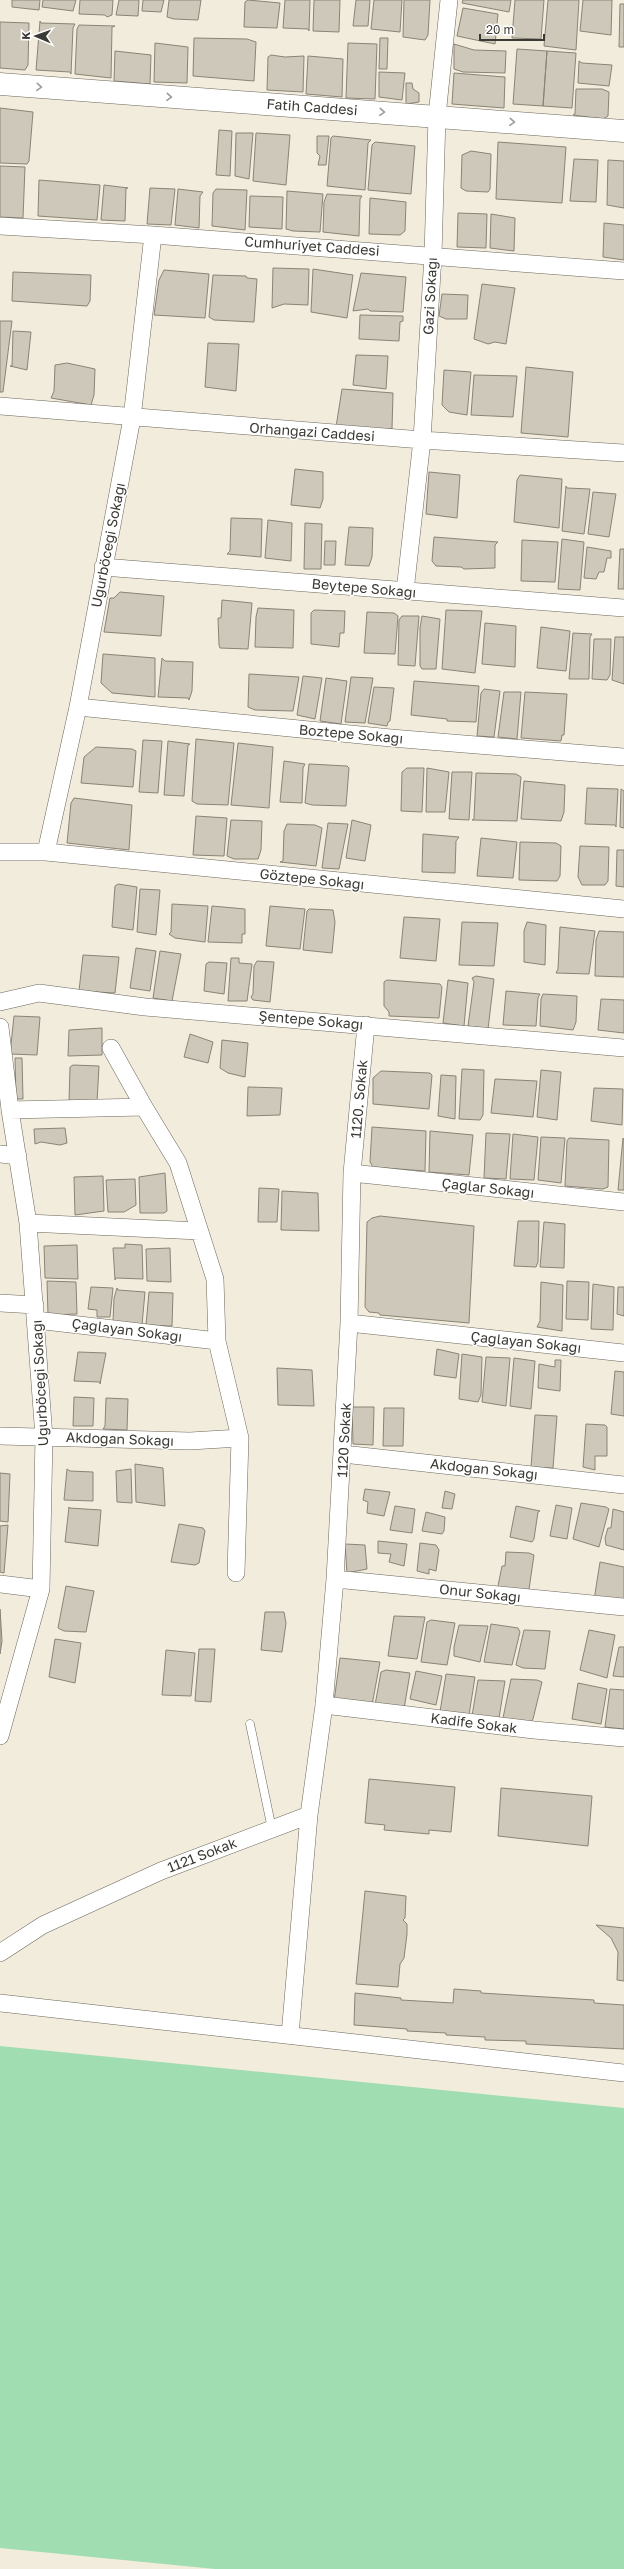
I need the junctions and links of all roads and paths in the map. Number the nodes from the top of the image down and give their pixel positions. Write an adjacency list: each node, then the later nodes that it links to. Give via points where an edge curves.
1 (449, 0): 3 (street, Gazi Sokağı)
2 (0, 84): 3 (main road, Fatih Caddesi, one-way to 3)
3 (437, 116): 4 (main road, Fatih Caddesi, one-way to 4); 7 (street, Gazi Sokağı)
4 (624, 131)
5 (0, 226): 6 (street, Cumhuriyet Caddesi)
6 (153, 235): 7 (street, Cumhuriyet Caddesi); 10 (street, Uğurböceği Sokağı)
7 (432, 255): 8 (street, Cumhuriyet Caddesi); 11 (street, Gazi Sokağı)
8 (624, 271)
9 (0, 406): 10 (street, Orhangazi Caddesi)
10 (132, 418): 11 (street, Orhangazi Caddesi); 13 (street, Uğurböceği Sokağı)
11 (422, 440): 12 (street, Orhangazi Caddesi); 14 (street, Gazi Sokağı)
12 (624, 453)
13 (103, 567): 14 (street, Beytepe Sokağı); 16 (street, Uğurböceği Sokağı)
14 (405, 592): 15 (street, Beytepe Sokağı)
15 (624, 608)
16 (78, 707): 17 (street, Boztepe Sokağı, via 384,738); 19 (street, Uğurböceği Sokağı)
17 (624, 757)
18 (0, 852): 19 (street, Göztepe Sokağı)
19 (46, 852): 20 (street, Göztepe Sokağı)
20 (624, 909)
21 (0, 1002): 22 (street, Şentepe Sokağı, via 39,993 146,1007)
22 (366, 1025): 25 (street, Şentepe Sokağı); 30 (street, 1120. Sokak)
23 (0, 1027): 27 (street, Uğurböceği Sokağı)
24 (111, 1048): 26 (street)
25 (624, 1048)
26 (144, 1107): 27 (street); 33 (street, via 178,1163)
27 (10, 1110): 29 (street, Uğurböceği Sokağı)
28 (0, 1154): 29 (street)
29 (18, 1156): 32 (street, Uğurböceği Sokağı)
30 (352, 1174): 31 (street, Çağlar Sokağı); 36 (street, 1120 Sokak)
31 (624, 1202)
32 (28, 1223): 33 (street); 35 (street, Uğurböceği Sokağı)
33 (199, 1231): 37 (street, via 215,1279)
34 (0, 1303): 35 (street, Çağlayan Sokağı)
35 (35, 1312): 37 (street, Çağlayan Sokağı); 40 (street, Uğurböceği Sokağı)
36 (349, 1323): 38 (street, Çağlayan Sokağı); 42 (street, 1120 Sokak)
37 (217, 1341): 41 (street)
38 (624, 1353)
39 (0, 1436): 40 (street, Akdoğan Sokağı)
40 (44, 1437): 41 (street, Akdoğan Sokağı, via 190,1441); 47 (street, Uğurböceği Sokağı)
41 (240, 1438): 44 (street)
42 (343, 1454): 43 (street, Akdoğan Sokağı); 45 (street, 1120 Sokak)
43 (624, 1485)
44 (236, 1573)
45 (336, 1579): 48 (street, Onur Sokağı); 49 (street, 1120 Sokak)
46 (0, 1584): 47 (street)
47 (41, 1589): 51 (street, Uğurböceği Sokağı)
48 (624, 1607)
49 (324, 1705): 52 (street, Kadife Sokak); 53 (street)
50 (250, 1724): 54 (lane)
51 (0, 1736)
52 (624, 1738)
53 (309, 1815): 54 (street, 1121 Sokak); 57 (street)
54 (272, 1829): 55 (street, 1121 Sokak, via 161,1871 43,1925)
55 (0, 1953)
56 (0, 2003): 57 (street)
57 (290, 2035): 58 (street)
58 (624, 2073)

